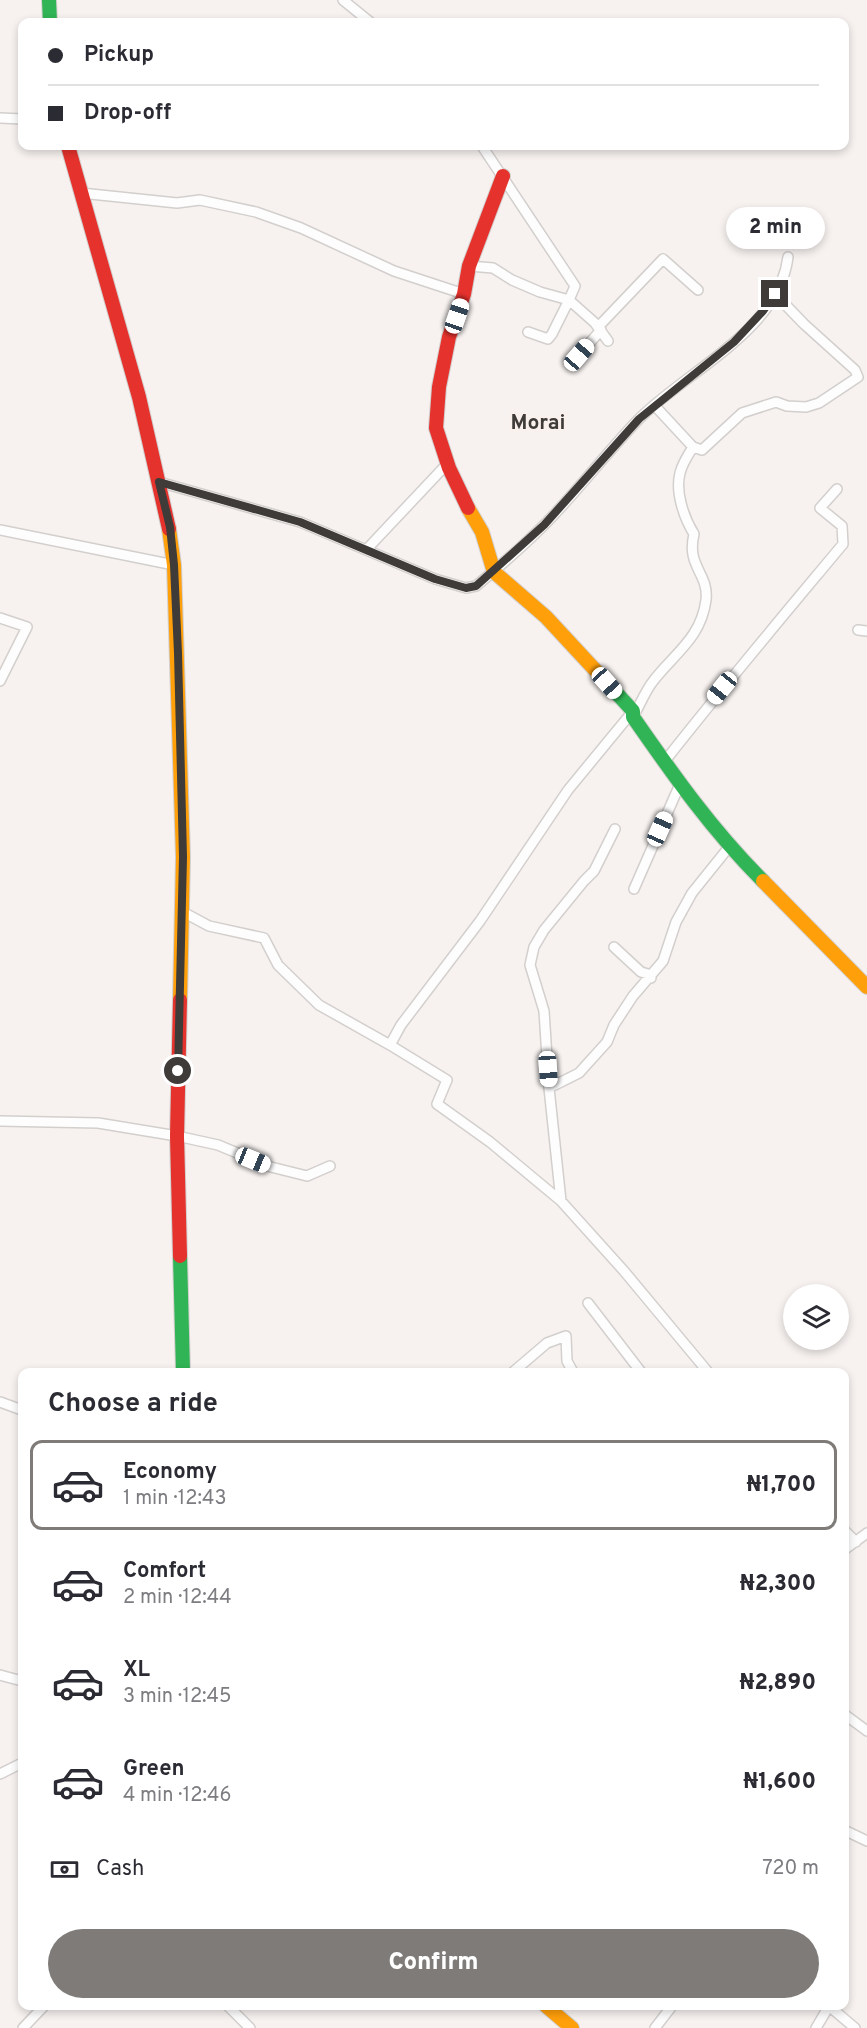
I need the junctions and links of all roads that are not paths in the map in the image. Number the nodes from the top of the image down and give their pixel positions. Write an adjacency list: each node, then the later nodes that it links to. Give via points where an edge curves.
1 (49, 0): 3 (main road)
2 (343, 0): 4 (street)
3 (50, 18)
4 (365, 18)
5 (0, 118): 6 (street)
6 (18, 119)
7 (69, 150): 10 (main road)
8 (485, 150): 9 (street)
9 (503, 176): 12 (main road); 16 (street, via 575,286)
10 (81, 193): 14 (street, via 177,203 200,200 256,212 394,271); 25 (main road)
11 (788, 257): 15 (street)
12 (469, 266): 14 (main road); 16 (street, via 493,267 512,280)
13 (698, 290): 17 (street, via 663,259)
14 (464, 294): 24 (main road, via 449,337 439,387 436,429)
15 (775, 294): 21 (street); 22 (street, via 734,342)
16 (569, 300): 17 (street); 18 (street, via 548,339)
17 (599, 328): 19 (street); 20 (street)
18 (528, 332)
19 (609, 341)
20 (579, 355)
21 (862, 376): 23 (street, via 819,403 806,407 776,402 742,413 702,450)
22 (655, 406): 23 (street); 30 (street, via 544,525)
23 (693, 447): 33 (street, via 678,484 683,511 694,534 694,564 706,586 705,610 696,630 653,681)
24 (447, 464): 28 (street); 30 (main road, via 482,532)
25 (159, 482): 28 (street, via 300,522); 29 (main road)
26 (837, 489): 34 (street, via 820,508 842,526 843,544)
27 (0, 531): 29 (street)
28 (366, 550): 30 (street, via 466,588 476,586)
29 (174, 565): 39 (main road, via 183,857)
30 (494, 572): 33 (main road, via 546,617)
31 (0, 618): 32 (street, via 27,627)
32 (0, 681)
33 (633, 714): 34 (main road); 43 (street, via 568,790)
34 (665, 761): 35 (main road)
35 (680, 784): 37 (main road); 38 (street)
36 (615, 829): 44 (street, via 594,871 534,947 530,965 544,1011)
37 (729, 847): 41 (street, via 692,893 676,922 663,961); 42 (main road)
38 (634, 889)
39 (181, 911): 43 (street, via 209,926 264,938 278,966 319,1005); 46 (main road)
40 (614, 947): 41 (street)
41 (651, 978): 44 (street, via 633,996 607,1042 579,1073)
42 (867, 987)
43 (390, 1045): 48 (street, via 447,1080 437,1104)
44 (549, 1088): 48 (street)
45 (0, 1121): 46 (street, via 98,1123)
46 (177, 1136): 47 (street, via 218,1145 271,1167 307,1176); 50 (main road)
47 (330, 1166)
48 (561, 1201): 54 (street)
49 (588, 1303): 53 (street)
50 (183, 1368)
51 (518, 1368): 52 (street, via 548,1343 566,1336)
52 (571, 1368)
53 (638, 1368)
54 (705, 1368)
55 (0, 1402): 56 (street)
56 (18, 1409)
57 (867, 1533): 59 (street)
58 (849, 1535): 59 (street)
59 (856, 1542): 60 (street)
60 (849, 1547)
61 (0, 1675): 62 (street)
62 (18, 1681)
63 (849, 1718): 64 (street)
64 (867, 1731)
65 (18, 1765): 66 (street)
66 (0, 1774)
67 (849, 1832): 68 (street)
68 (867, 1841)
69 (41, 2010): 75 (street)
70 (232, 2010): 76 (street)
71 (551, 2010): 77 (main road)
72 (669, 2010): 78 (street)
73 (827, 2010): 79 (street)
74 (834, 2010): 80 (street)
75 (29, 2026)
76 (249, 2028)
77 (573, 2028)
78 (655, 2028)
79 (816, 2028)
80 (855, 2028)

